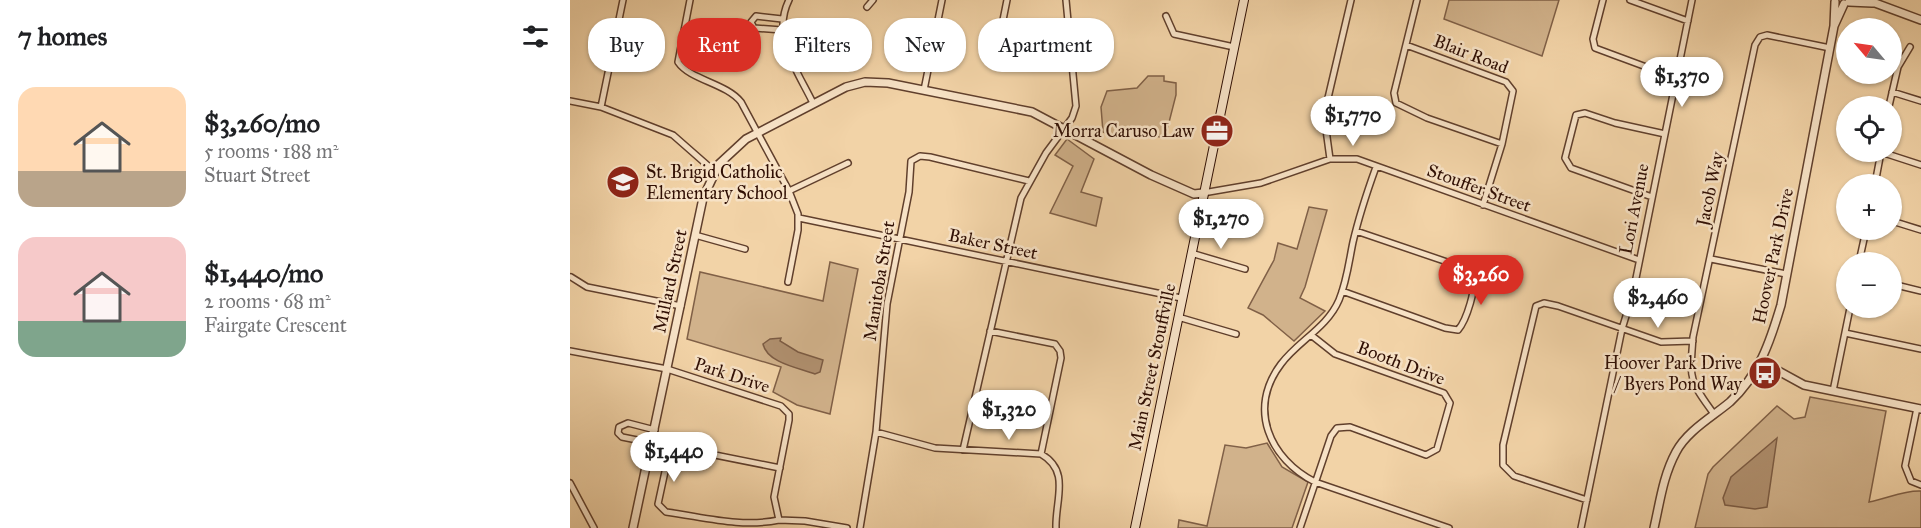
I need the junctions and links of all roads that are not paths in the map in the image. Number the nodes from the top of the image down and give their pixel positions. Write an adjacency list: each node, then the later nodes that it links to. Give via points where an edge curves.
1 (623, 0): 38 (street)
2 (690, 0): 40 (street, via 678,62 737,97)
3 (789, 0): 20 (street)
4 (873, 0): 17 (street)
5 (942, 0): 32 (street)
6 (1007, 0): 21 (street)
7 (1066, 0): 39 (street, via 1076,106)
8 (1244, 0): 27 (main road, Main Street Stouffville)
9 (1351, 0): 43 (street, via 1324,115)
10 (1417, 0): 26 (street)
11 (1603, 0): 31 (street, via 1593,39 1595,48)
12 (1630, 0): 23 (street)
13 (1692, 0): 23 (street, Lori Avenue)
14 (1834, 1): 15 (street); 24 (street, Hoover Park Drive)
15 (1848, 2): 16 (street); 24 (street, Hoover Park Drive)
16 (1869, 2): 22 (street)
17 (867, 7)
18 (1166, 16): 27 (street, via 1174,34)
19 (773, 18): 25 (street, via 756,16 751,22 754,28)
20 (782, 18)
21 (1003, 18)
22 (1921, 20)
23 (1688, 21): 31 (street, Lori Avenue)
24 (1834, 26): 29 (street, Hoover Park Drive)
25 (773, 29)
26 (1406, 45): 42 (street, Blair Road, via 1501,79 1510,86 1513,97); 42 (street, via 1395,104)
27 (1234, 47): 51 (main road, Main Street Stouffville)
28 (1910, 47): 33 (street, via 1898,67)
29 (1830, 48): 62 (street, Jacob Way, via 1772,35 1756,40); 66 (street, Hoover Park Drive)
30 (798, 72): 37 (street)
31 (1676, 78): 41 (street, Lori Avenue)
32 (924, 90): 37 (street, Millard Street, via 865,82); 39 (street, Millard Street, via 1032,112)
33 (1892, 92): 34 (street); 36 (street)
34 (1891, 96)
35 (570, 100): 38 (street)
36 (1921, 101)
37 (813, 102): 40 (street, Millard Street)
38 (600, 107): 48 (street, via 673,135)
39 (1064, 130): 49 (street); 51 (street, Stouffer Street, via 1151,175 1194,194)
40 (758, 132): 48 (street, Millard Street, via 735,147); 50 (street)
41 (1665, 134): 52 (street, Lori Avenue); 52 (street, via 1584,113 1576,115 1569,138 1565,158 1571,168)
42 (1502, 144): 53 (street, Blair Road)
43 (1330, 159): 47 (street, Stouffer Street, via 1357,159); 51 (street, Stouffer Street, via 1261,183)
44 (1902, 159): 46 (street)
45 (848, 163): 50 (street)
46 (1921, 165)
47 (1376, 167): 53 (street, Stouffer Street); 57 (street)
48 (714, 171): 58 (street, Millard Street)
49 (1029, 181): 59 (street, Manitoba Street, via 930,157 913,159); 64 (street, via 1018,208)
50 (789, 191): 54 (street)
51 (1203, 193): 61 (main road, Main Street Stouffville)
52 (1652, 197): 63 (street, Lori Avenue)
53 (1483, 205): 63 (street, Stouffer Street)
54 (799, 218): 59 (street, Baker Street); 68 (street)
55 (1902, 224): 56 (street)
56 (1921, 230)
57 (1356, 231): 70 (street); 70 (street, via 1456,265 1474,277 1474,288 1467,315 1458,330)
58 (695, 235): 60 (street); 73 (street, Millard Street)
59 (899, 239): 64 (street, Baker Street); 90 (street, Manitoba Street, via 887,304)
60 (746, 249)
61 (1191, 254): 65 (street); 72 (main road, Main Street Stouffville)
62 (1711, 259): 66 (street); 81 (street, Jacob Way)
63 (1639, 260): 76 (street, Lori Avenue)
64 (1006, 261): 72 (street, Baker Street); 77 (street)
65 (1245, 269)
66 (1786, 274): 84 (street, Hoover Park Drive, via 1781,305)
67 (571, 277): 73 (street, via 587,287)
68 (788, 282)
69 (1902, 286): 71 (street)
70 (1342, 291): 80 (street, via 1328,318)
71 (1921, 291)
72 (1181, 298): 74 (main road, Main Street Stouffville)
73 (681, 306): 85 (street, Millard Street)
74 (1178, 317): 79 (street); 105 (main road, Main Street Stouffville)
75 (1848, 318): 78 (street)
76 (1622, 329): 81 (street, via 1661,342); 98 (street, Lori Avenue); 98 (street, via 1558,306 1536,306 1503,445 1502,459 1508,472)
77 (990, 331): 92 (street); 93 (street, via 1055,344 1060,351)
78 (1845, 333): 82 (street); 86 (street)
79 (1236, 334)
80 (1311, 335): 95 (street, via 1276,370 1266,394 1265,412 1274,447 1283,460); 95 (street, Booth Drive, via 1335,354 1444,393 1450,403 1437,449 1426,455 1350,427 1337,428)
81 (1693, 341): 88 (street, Jacob Way, via 1690,376)
82 (1921, 349)
83 (570, 351): 85 (street, Park Drive)
84 (1762, 362): 86 (street, via 1804,385); 88 (street, Hoover Park Drive)
85 (667, 369): 89 (street, Millard Street); 94 (street, Park Drive, via 785,410 789,420)
86 (1833, 391): 87 (street)
87 (1919, 408): 97 (street, via 1905,471 1911,481)
88 (1714, 414): 109 (street, Hoover Park Drive, via 1677,451 1667,471)
89 (655, 430): 91 (street, Millard Street); 91 (street, via 628,423 619,427 622,437)
90 (876, 432): 92 (street, via 924,446); 103 (street, Manitoba Street)
91 (652, 443): 101 (street, Millard Street)
92 (963, 450): 93 (street)
93 (1041, 454): 104 (street, via 1053,462 1060,478)
94 (780, 468): 99 (street, Park Drive, via 774,496); 99 (street, via 675,447 669,453 658,504 666,512 737,524)
95 (1315, 482): 106 (street); 107 (street)
96 (570, 483): 100 (street)
97 (1921, 485)
98 (1587, 500): 108 (street, Lori Avenue)
99 (779, 520): 102 (street)
100 (594, 528)
101 (633, 528)
102 (847, 528)
103 (860, 528)
104 (1056, 528)
105 (1135, 528)
106 (1300, 528)
107 (1449, 528)
108 (1581, 528)
109 (1654, 528)

